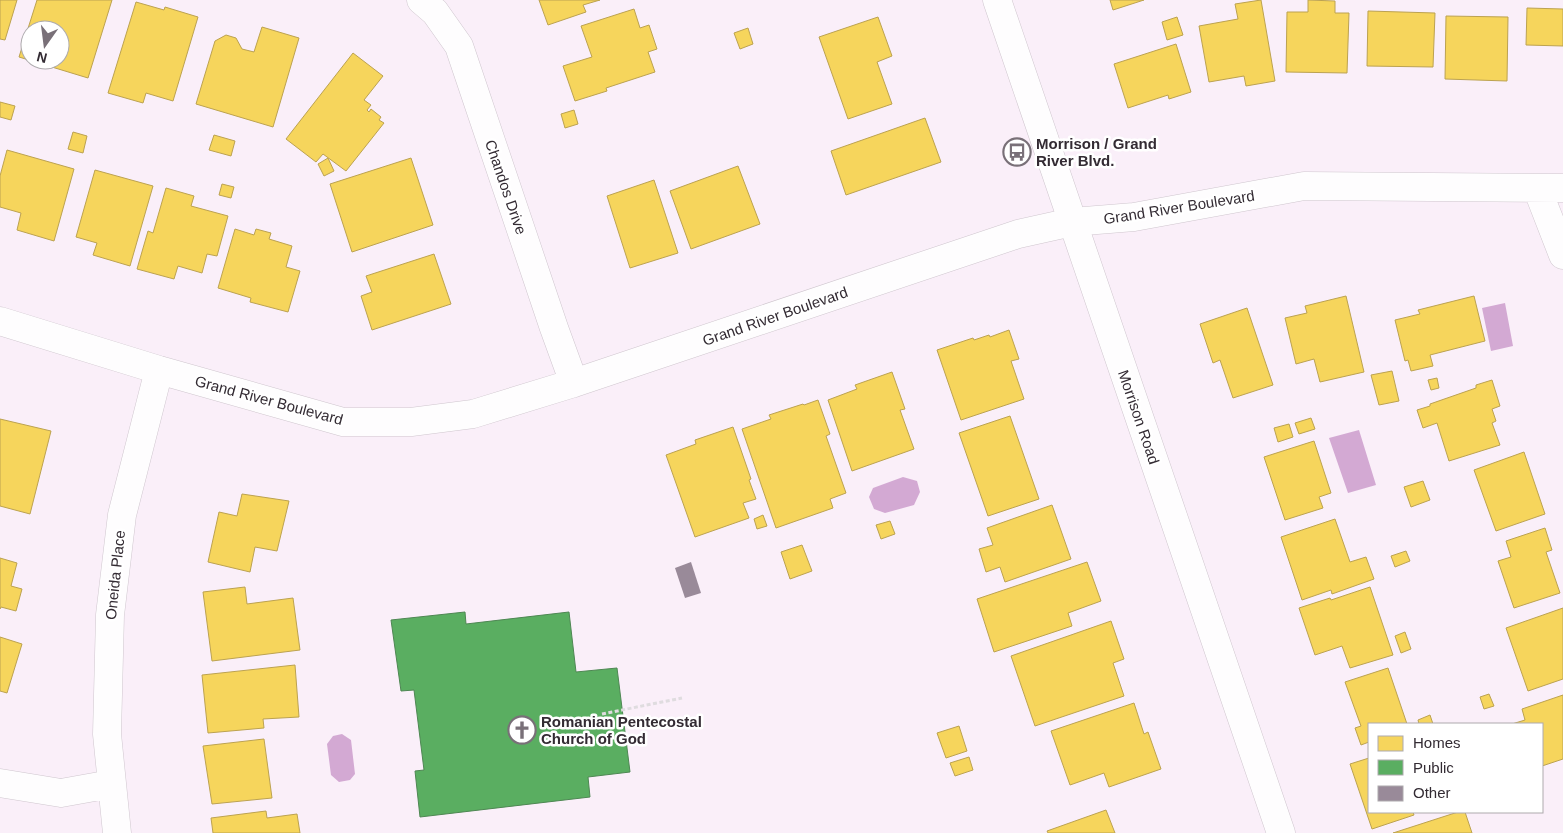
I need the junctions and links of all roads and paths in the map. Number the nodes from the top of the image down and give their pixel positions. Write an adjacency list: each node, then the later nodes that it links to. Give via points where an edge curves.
1 (421, 0): 8 (street, Chandos Drive, via 435,12 459,46)
2 (997, 0): 4 (street, Morrison Road)
3 (1550, 188): 4 (street, Grand River Boulevard, via 1304,186 1134,217); 5 (street)
4 (1072, 222): 8 (street, Grand River Boulevard, via 1018,234); 14 (street, Morrison Road)
5 (1563, 255)
6 (0, 321): 7 (street, Grand River Boulevard)
7 (158, 370): 8 (street, Grand River Boulevard, via 343,422 411,422 473,414); 12 (street, Oneida Place, via 122,515 111,606 107,734)
8 (574, 383)
9 (682, 698): 10 (path)
10 (602, 714)
11 (0, 783): 12 (street, via 61,792)
12 (111, 784): 13 (street, Oneida Place)
13 (117, 833)
14 (1280, 833)

